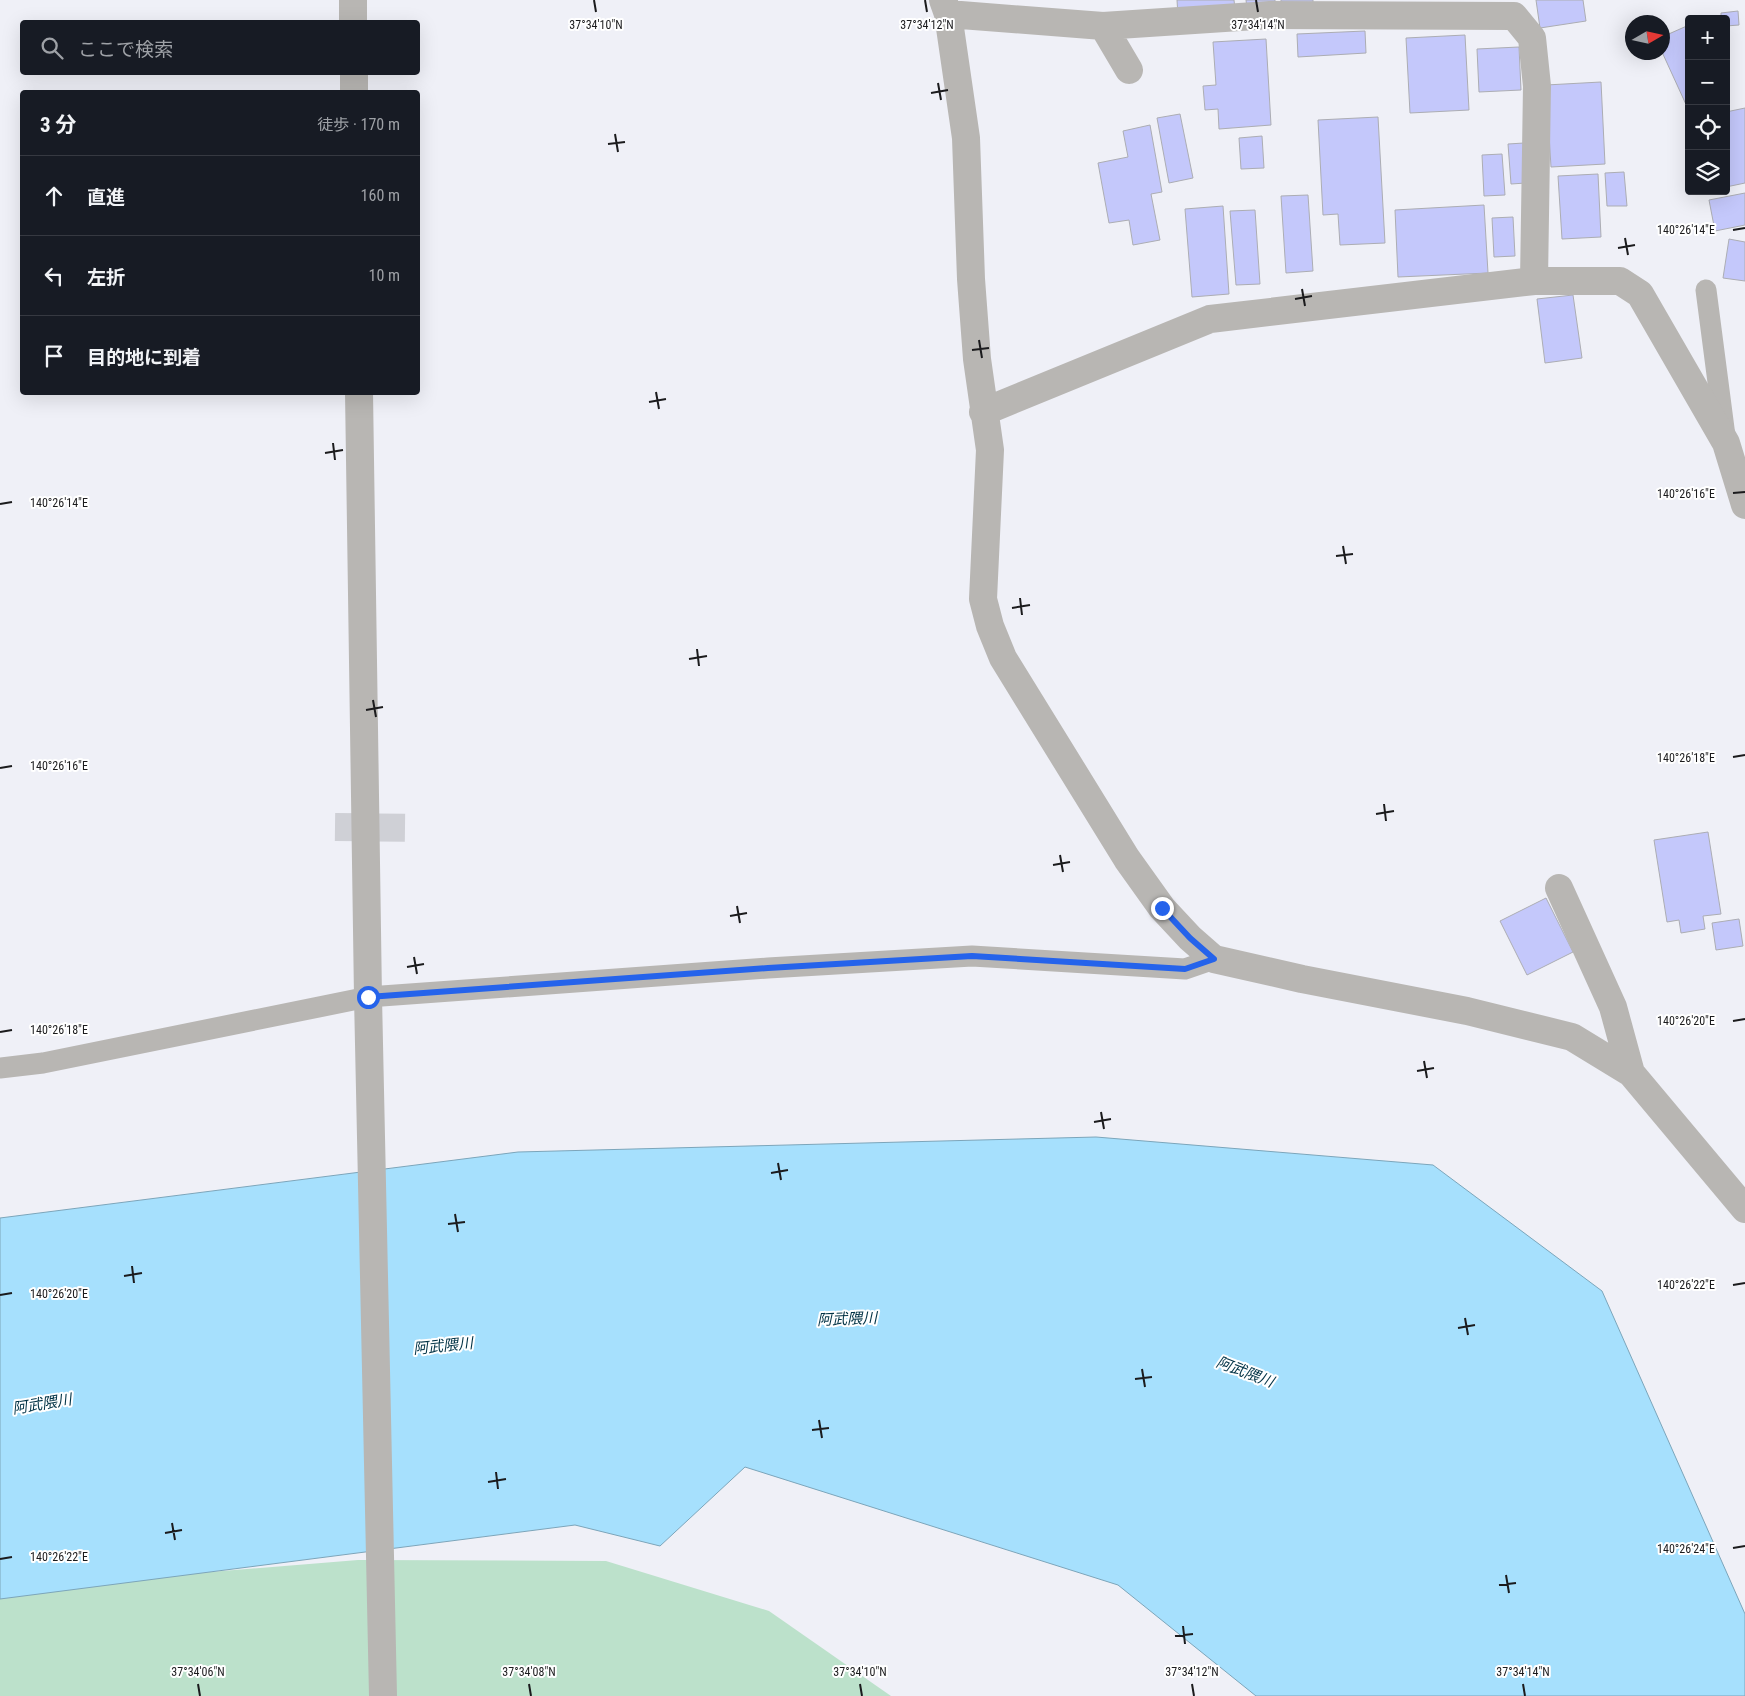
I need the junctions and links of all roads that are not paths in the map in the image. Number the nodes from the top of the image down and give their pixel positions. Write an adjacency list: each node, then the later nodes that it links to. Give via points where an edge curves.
1 (353, 0): 4 (street)
2 (946, 7): 3 (street); 12 (street, via 966,138 970,279)
3 (1070, 12): 5 (street)
4 (353, 20)
5 (1103, 26): 6 (street); 9 (street, via 1270,15 1514,16 1532,38 1538,86)
6 (1129, 70)
7 (354, 75): 8 (street)
8 (354, 90)
9 (1534, 281): 12 (street, via 1210,319); 13 (street, via 1620,281 1640,294)
10 (1706, 290): 13 (lane)
11 (359, 395): 17 (street)
12 (983, 412): 16 (street, via 990,450 983,600 1003,658 1127,859 1162,908)
13 (1726, 443): 14 (street)
14 (1745, 505)
15 (1559, 888): 19 (street, via 1613,1007)
16 (1214, 959): 17 (lane, via 1185,969 972,956); 19 (street, via 1467,1011 1572,1037)
17 (368, 997): 18 (lane, via 43,1063); 21 (street)
18 (0, 1068)
19 (1631, 1073): 20 (street)
20 (1745, 1209)
21 (383, 1696)

